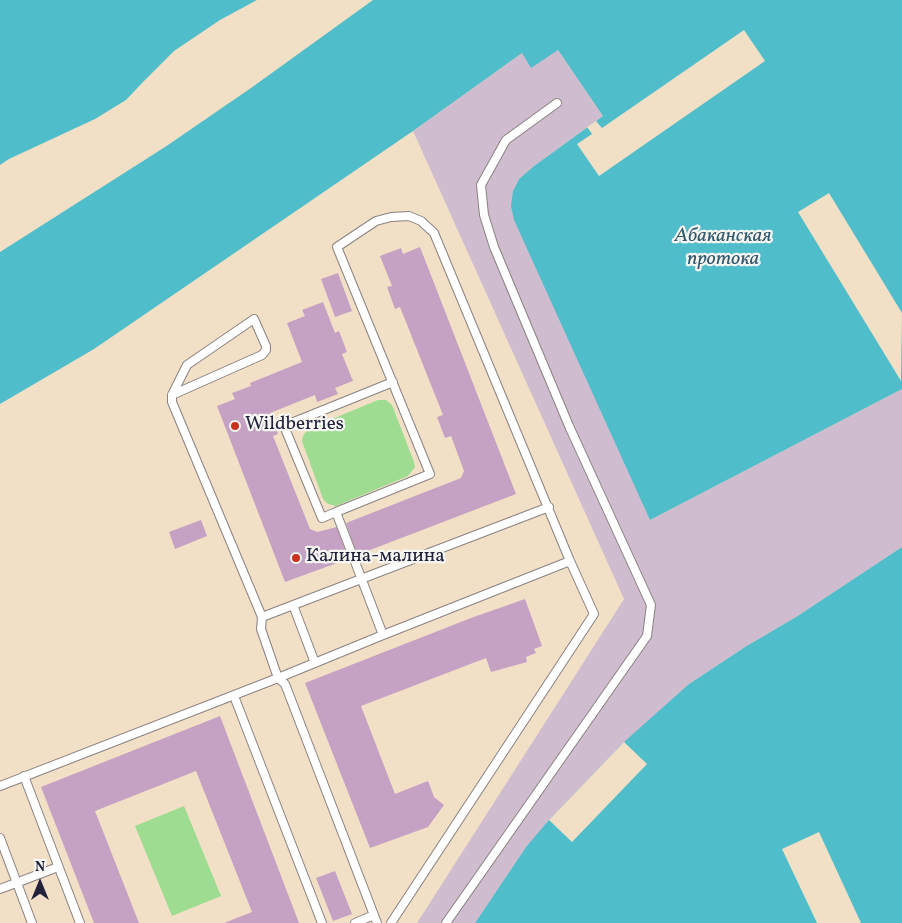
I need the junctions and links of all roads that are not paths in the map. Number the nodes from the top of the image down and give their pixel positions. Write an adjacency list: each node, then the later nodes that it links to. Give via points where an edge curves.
1 (557, 104): 26 (lane, via 506,140 481,185 484,215 494,247 569,426 651,605 647,636)
2 (393, 382): 4 (lane, via 337,247 376,221 409,216 421,221 434,233); 5 (lane, via 430,474); 5 (lane, via 284,426 322,518)
3 (172, 395): 3 (lane, via 262,355 266,346 254,319 187,365); 9 (lane, via 172,402)
4 (549, 507): 6 (lane); 7 (lane)
5 (336, 512): 7 (lane)
6 (570, 561): 10 (lane); 25 (lane, via 594,614)
7 (361, 579): 8 (lane); 10 (lane)
8 (293, 605): 9 (lane); 11 (lane)
9 (262, 617): 12 (lane, via 261,629)
10 (382, 636): 11 (lane)
11 (315, 663): 12 (lane)
12 (278, 678): 13 (lane); 20 (lane, via 285,684)
13 (234, 696): 14 (lane); 23 (lane)
14 (24, 776): 15 (lane); 17 (lane)
15 (0, 786)
16 (0, 838): 18 (lane)
17 (58, 867): 18 (lane); 22 (lane)
18 (17, 883): 19 (lane); 21 (lane)
19 (0, 889)
20 (375, 919): 24 (lane)
21 (32, 923)
22 (80, 923)
23 (322, 923)
24 (355, 923)
25 (391, 923)
26 (446, 923)

